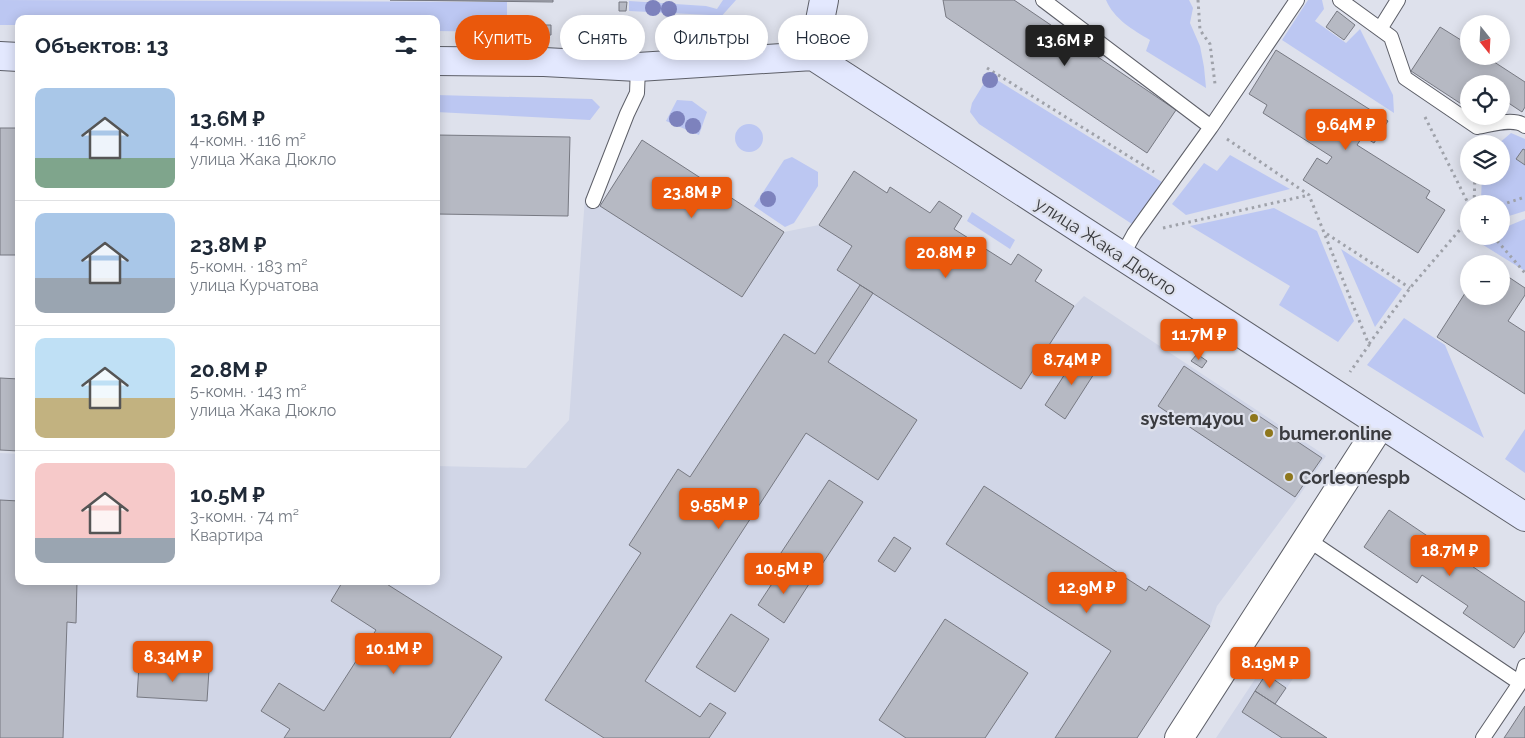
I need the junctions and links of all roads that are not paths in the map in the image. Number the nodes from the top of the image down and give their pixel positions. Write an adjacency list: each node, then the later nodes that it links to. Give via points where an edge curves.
1 (824, 0): 6 (street)
2 (1043, 0): 15 (lane)
3 (1297, 0): 15 (lane)
4 (1340, 0): 7 (lane)
5 (1398, 0): 7 (lane)
6 (821, 15)
7 (1380, 29): 14 (lane, via 1391,38 1405,78 1477,127)
8 (0, 56): 9 (street)
9 (15, 56)
10 (778, 58): 13 (street)
11 (820, 60): 17 (street, улица Жака Дюкло)
12 (440, 61): 13 (street)
13 (638, 67): 16 (lane, via 637,93)
14 (1524, 122)
15 (1211, 127): 17 (lane)
16 (593, 201)
17 (1128, 245): 18 (street, улица Жака Дюкло)
18 (1381, 424): 19 (street, улица Жака Дюкло); 20 (street)
19 (1525, 517)
20 (1307, 540): 22 (lane); 23 (street)
21 (1525, 666): 22 (lane)
22 (1520, 683): 24 (lane)
23 (1179, 738)
24 (1483, 738)

